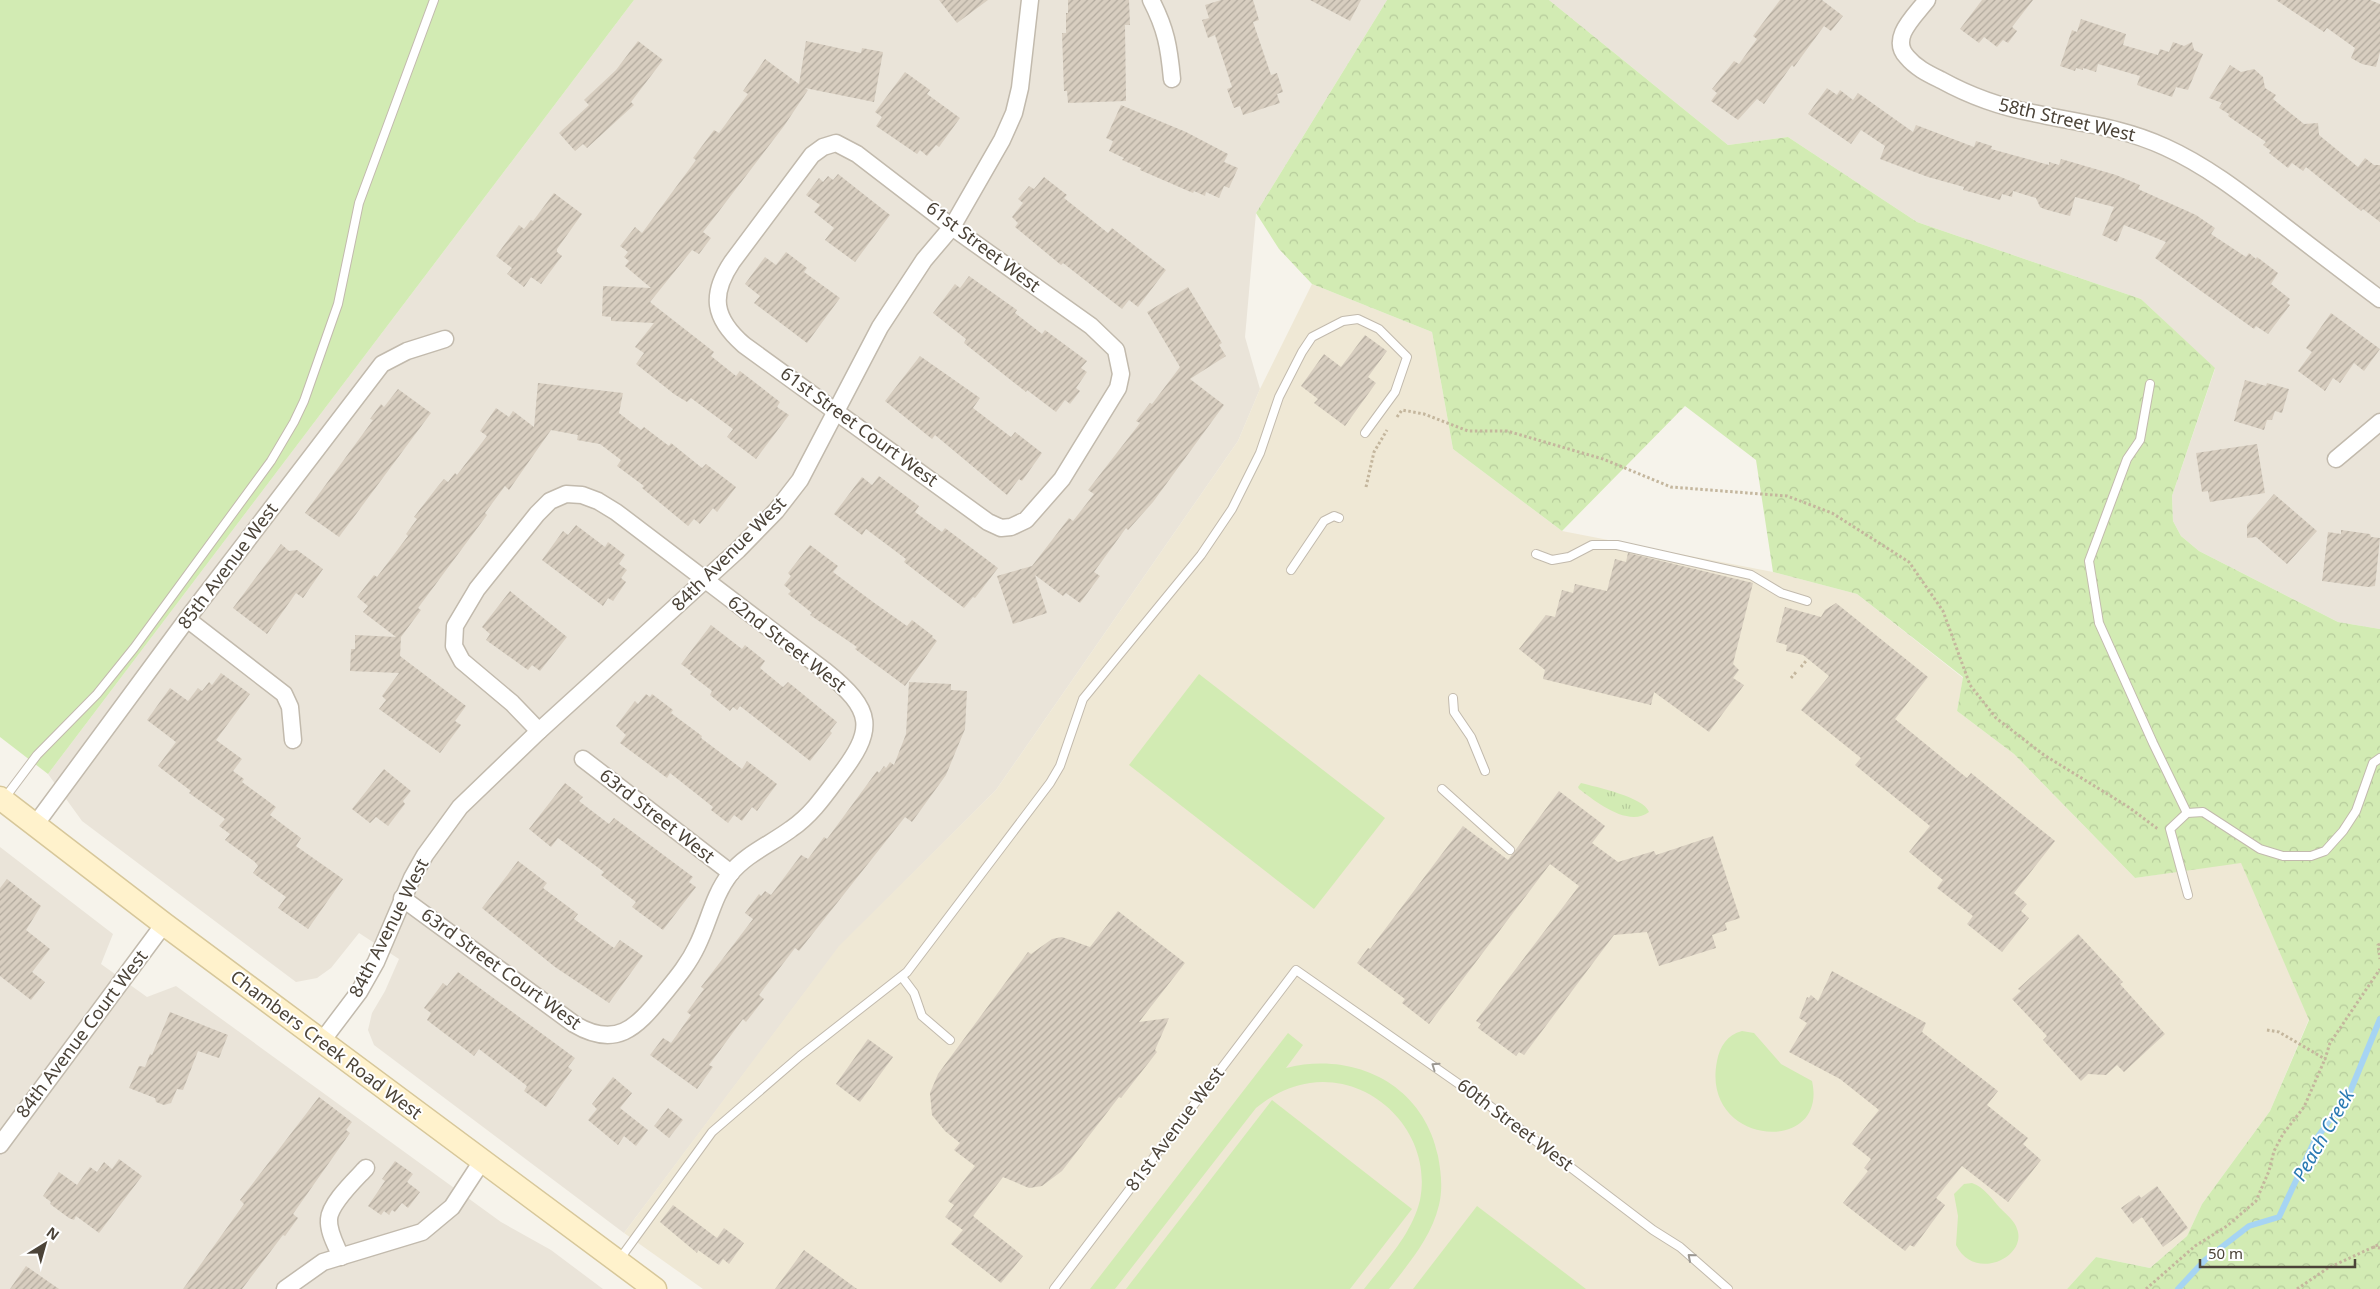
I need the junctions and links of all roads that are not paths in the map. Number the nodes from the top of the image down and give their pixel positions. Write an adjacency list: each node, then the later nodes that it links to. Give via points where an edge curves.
1 (434, 0): 29 (lane, via 359,202 338,304 294,422 271,462 98,694 37,755)
2 (1030, 0): 6 (street, 84th Avenue West, via 1014,113)
3 (1151, 0): 5 (street, via 1169,42)
4 (1927, 0): 7 (street, 58th Street West, via 1903,31 1900,40 1900,48 1906,57 1926,72 1982,99 2113,128 2188,158 2232,187)
5 (1172, 79)
6 (952, 227): 8 (street, 61st Street West, via 857,154 836,143 823,147 812,155 722,276 716,299); 11 (street, 84th Avenue West, via 924,260 880,326); 16 (street, 61st Street West, via 1091,326 1116,350 1119,361 1118,388 1062,479 1034,514)
7 (2380, 299)
8 (720, 310): 11 (street, 61st Street Court West, via 727,327 744,345)
9 (445, 339): 21 (street, 85th Avenue West, via 407,351 382,364)
10 (2150, 384): 30 (lane, via 2140,440 2127,459 2089,561 2099,623)
11 (836, 410): 16 (street, 61st Street Court West, via 988,522 1001,528); 19 (street, 84th Avenue West, via 811,460 786,498)
12 (2380, 422): 14 (street)
13 (1365, 433): 38 (lane, via 1395,392 1407,357 1378,329 1358,319 1343,321 1312,337 1279,397 1260,453 1232,509 1201,555 1083,699 1060,766 1050,783)
14 (2336, 459)
15 (1339, 518): 18 (lane, via 1334,516 1324,521)
16 (1011, 527)
17 (1536, 554): 20 (lane, via 1552,560 1569,557 1592,546 1617,545 1751,575 1781,593)
18 (1291, 570)
19 (704, 580): 23 (street, 84th Avenue West); 23 (street, 62nd Street West, via 608,506 582,495 561,495 546,504 477,589 455,626 453,638 457,652 469,668); 33 (street, 62nd Street West, via 849,691 863,716 864,735 854,757 811,813)
20 (1807, 601)
21 (187, 619): 24 (street, via 284,694 290,707); 31 (street, 85th Avenue West)
22 (1453, 698): 27 (lane, via 1454,712 1471,738)
23 (540, 731): 35 (street, 84th Avenue West, via 460,807 425,856)
24 (294, 740)
25 (2380, 758): 30 (lane, via 2373,763 2356,811 2343,831 2325,851 2311,856 2283,856 2260,849 2202,812)
26 (583, 759): 33 (street, 63rd Street West)
27 (1485, 771)
28 (1442, 789): 32 (lane)
29 (2, 800): 31 (street, Chambers Creek Road West)
30 (2188, 813): 34 (lane, via 2170,829)
31 (35, 824): 36 (street, Chambers Creek Road West)
32 (1510, 850)
33 (731, 873): 35 (street, 63rd Street Court West, via 718,894 698,945 679,976 640,1023 621,1033 601,1035 580,1028 554,1011)
34 (2188, 895)
35 (402, 898): 40 (street, 84th Avenue West, via 376,962 359,992)
36 (164, 924): 40 (street, Chambers Creek Road West); 41 (street, 84th Avenue Court West)
37 (1296, 970): 48 (lane, 81st Avenue West); 49 (lane, 60th Street West, one-way to 37, via 1680,1247 1486,1103)
38 (902, 977): 39 (lane, via 914,993 922,1016); 45 (lane, via 800,1056 712,1132)
39 (950, 1040)
40 (322, 1042): 42 (street, Chambers Creek Road West)
41 (0, 1145)
42 (482, 1161): 44 (street, via 452,1207 422,1232); 45 (street, Chambers Creek Road West)
43 (366, 1168): 44 (street, via 338,1199 329,1218)
44 (341, 1257): 46 (street, via 323,1262)
45 (618, 1262): 47 (street, Chambers Creek Road West)
46 (285, 1289)
47 (655, 1289)
48 (1054, 1289)
49 (1728, 1289)

